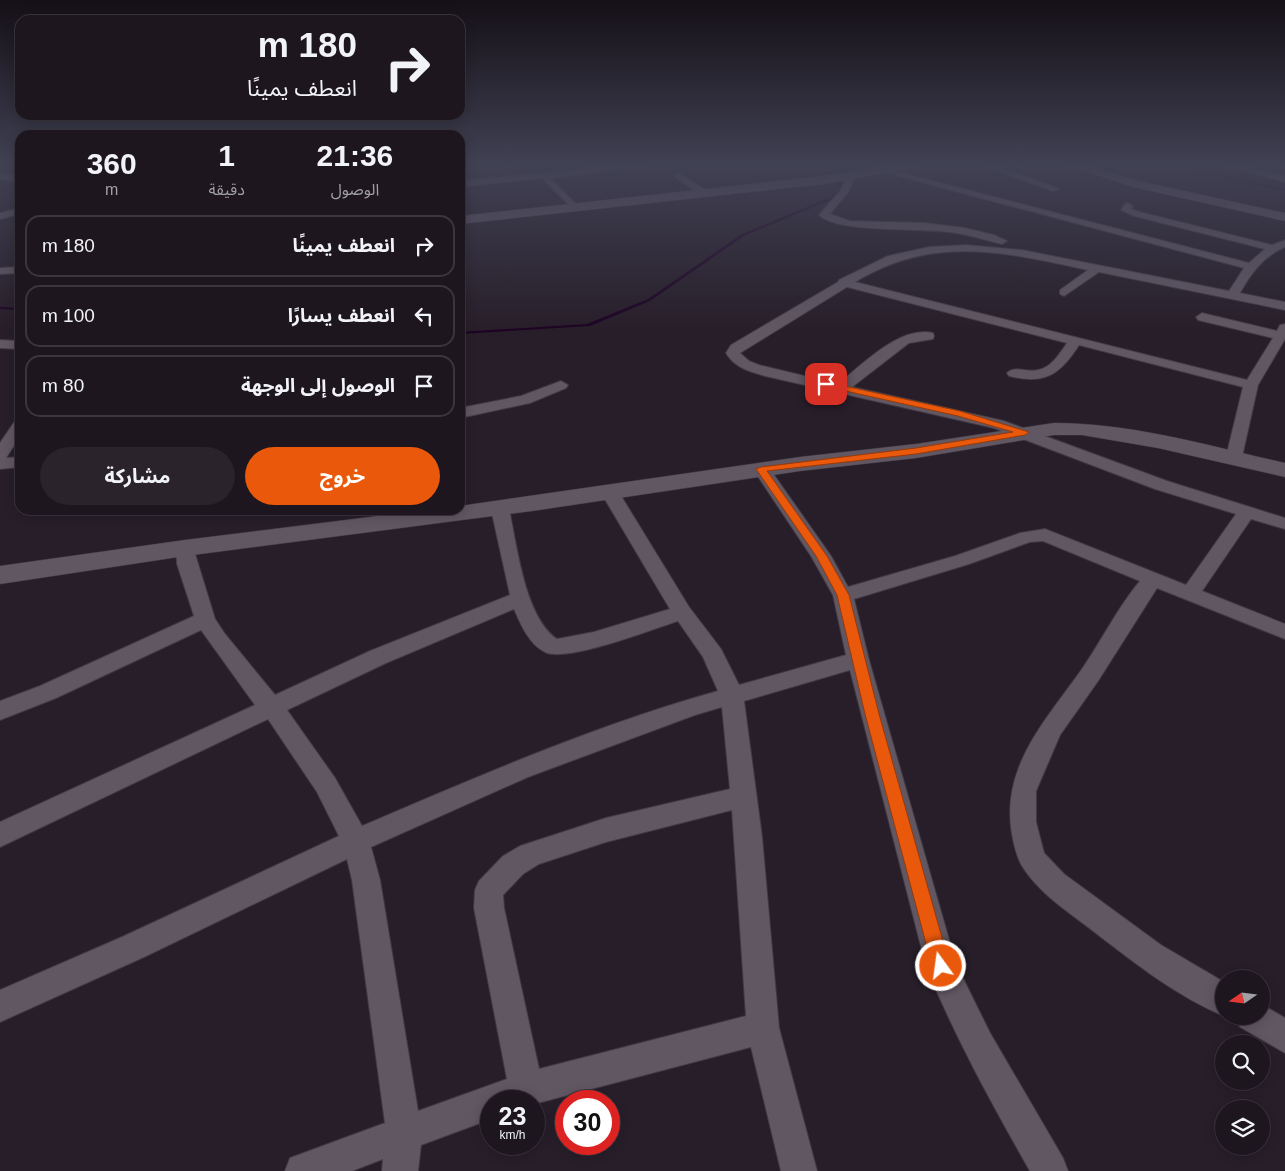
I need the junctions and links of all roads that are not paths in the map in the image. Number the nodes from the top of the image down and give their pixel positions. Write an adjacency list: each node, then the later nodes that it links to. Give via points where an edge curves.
1 (835, 221): 6 (street, via 950,230 999,240)
2 (1078, 221): 8 (street)
3 (1163, 221): 5 (street)
4 (1285, 243): 5 (street)
5 (1272, 248): 8 (street)
6 (1016, 252): 7 (street); 11 (street, via 966,248 912,252 887,259)
7 (1098, 266): 12 (street); 13 (street)
8 (1249, 266): 13 (street)
9 (15, 270): 10 (street)
10 (0, 272)
11 (843, 282): 18 (street); 24 (street, via 733,352 736,359 760,370)
12 (1064, 292)
13 (1233, 295): 14 (street)
14 (1285, 306)
15 (1202, 317): 16 (street)
16 (1284, 332): 23 (street)
17 (928, 336): 24 (street, via 904,340)
18 (1075, 341): 21 (street, via 1046,374 1036,377); 23 (street)
19 (0, 344): 20 (street)
20 (15, 345)
21 (1014, 373)
22 (561, 385): 25 (street, via 525,400)
23 (1252, 385): 29 (street)
24 (841, 388): 27 (street)
25 (465, 413)
26 (15, 432): 28 (street)
27 (1025, 432): 29 (street, via 1082,429); 32 (street, via 925,450); 37 (street, via 1096,461)
28 (0, 455)
29 (1234, 457): 33 (street)
30 (15, 462): 31 (street)
31 (0, 464)
32 (761, 469): 34 (street); 44 (street, via 821,556)
33 (1285, 470)
34 (609, 492): 35 (street); 46 (street)
35 (500, 509): 36 (street); 45 (street)
36 (465, 513)
37 (1246, 513): 39 (street); 43 (street)
38 (452, 515): 40 (street)
39 (1285, 524)
40 (185, 548): 41 (street); 47 (street)
41 (0, 575)
42 (1153, 579): 43 (street); 44 (street, via 1042,535); 56 (street, via 1050,730 1023,791 1026,836 1033,860 1054,883 1150,956)
43 (1190, 594): 48 (street)
44 (843, 595): 49 (street)
45 (520, 600): 46 (street, via 538,635 554,648); 51 (street, via 378,658)
46 (682, 612): 50 (street, via 713,654)
47 (205, 619): 51 (street, via 217,639); 52 (street, via 48,692)
48 (1285, 632)
49 (858, 660): 50 (street); 67 (street, via 941,966 956,1003 1001,1088)
50 (732, 696): 53 (street); 55 (street, via 689,708 518,770)
51 (273, 708): 54 (street); 55 (street, via 326,784)
52 (0, 710)
53 (742, 797): 59 (street); 61 (street, via 606,830 530,855 513,865 489,890)
54 (0, 835)
55 (356, 841): 57 (street, via 133,948); 63 (street, via 366,880)
56 (1215, 995)
57 (0, 1006)
58 (1266, 1025): 60 (street)
59 (763, 1028): 61 (street); 66 (street)
60 (1285, 1037)
61 (526, 1090)
62 (480, 1107): 63 (street)
63 (404, 1135): 64 (street); 65 (street)
64 (303, 1171)
65 (400, 1171)
66 (799, 1171)
67 (1050, 1171)

